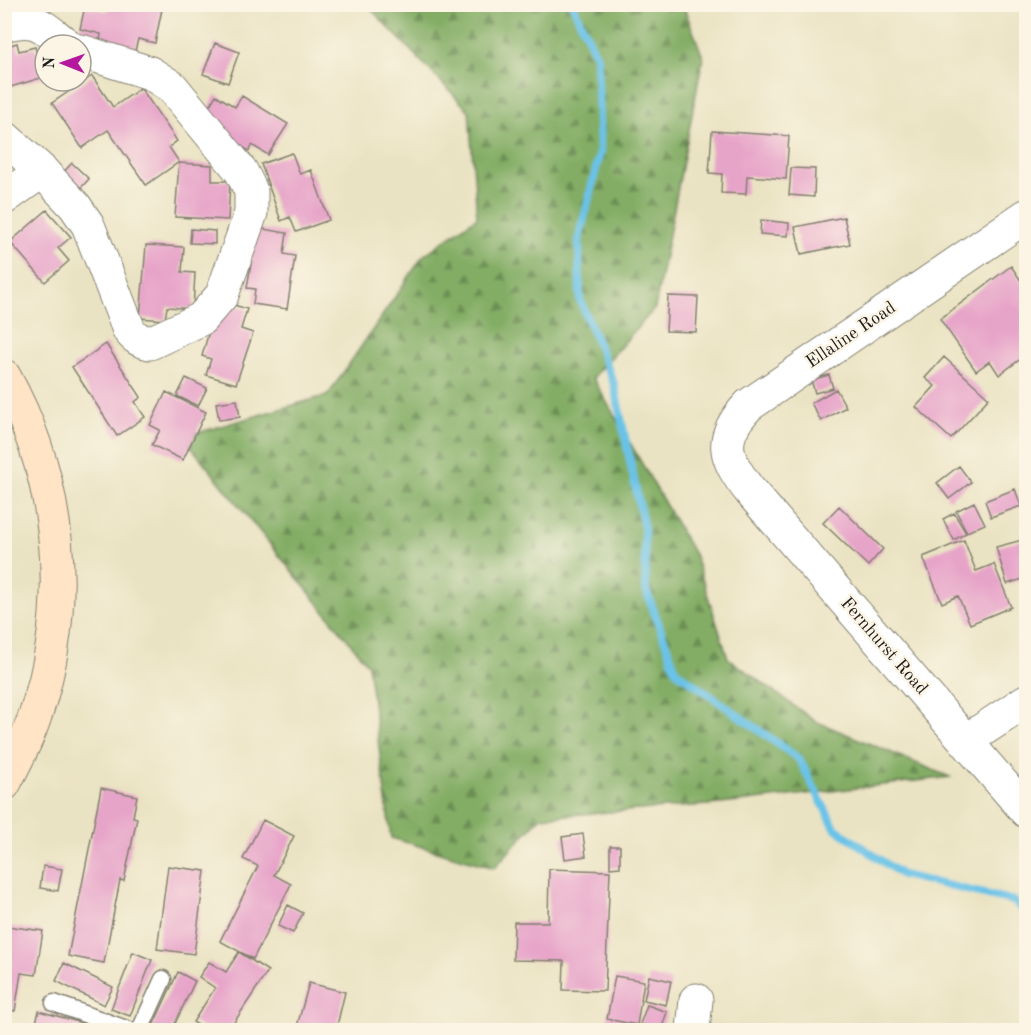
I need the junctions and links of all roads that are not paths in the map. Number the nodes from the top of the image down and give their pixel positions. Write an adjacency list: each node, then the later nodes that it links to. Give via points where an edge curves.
1 (4, 25): 2 (street, via 17,21 39,23)
2 (51, 33)
3 (93, 55): 5 (street, via 150,74 172,87 241,171 251,191 251,213 222,294 201,319 150,343 134,337 88,225)
4 (4, 136): 5 (street)
5 (42, 171): 6 (street)
6 (4, 198)
7 (1026, 216): 9 (street, Ellaline Road, via 749,405 733,424 728,443 729,461)
8 (4, 376): 12 (street, via 34,439 48,487 57,539 57,590 48,667 37,712)
9 (742, 481): 11 (street, Fernhurst Road)
10 (1026, 701): 11 (street)
11 (967, 740): 13 (street, Fernhurst Road)
12 (4, 784)
13 (1026, 811)
14 (163, 979): 17 (lane)
15 (54, 1003): 16 (lane)
16 (129, 1030)
17 (140, 1030)

